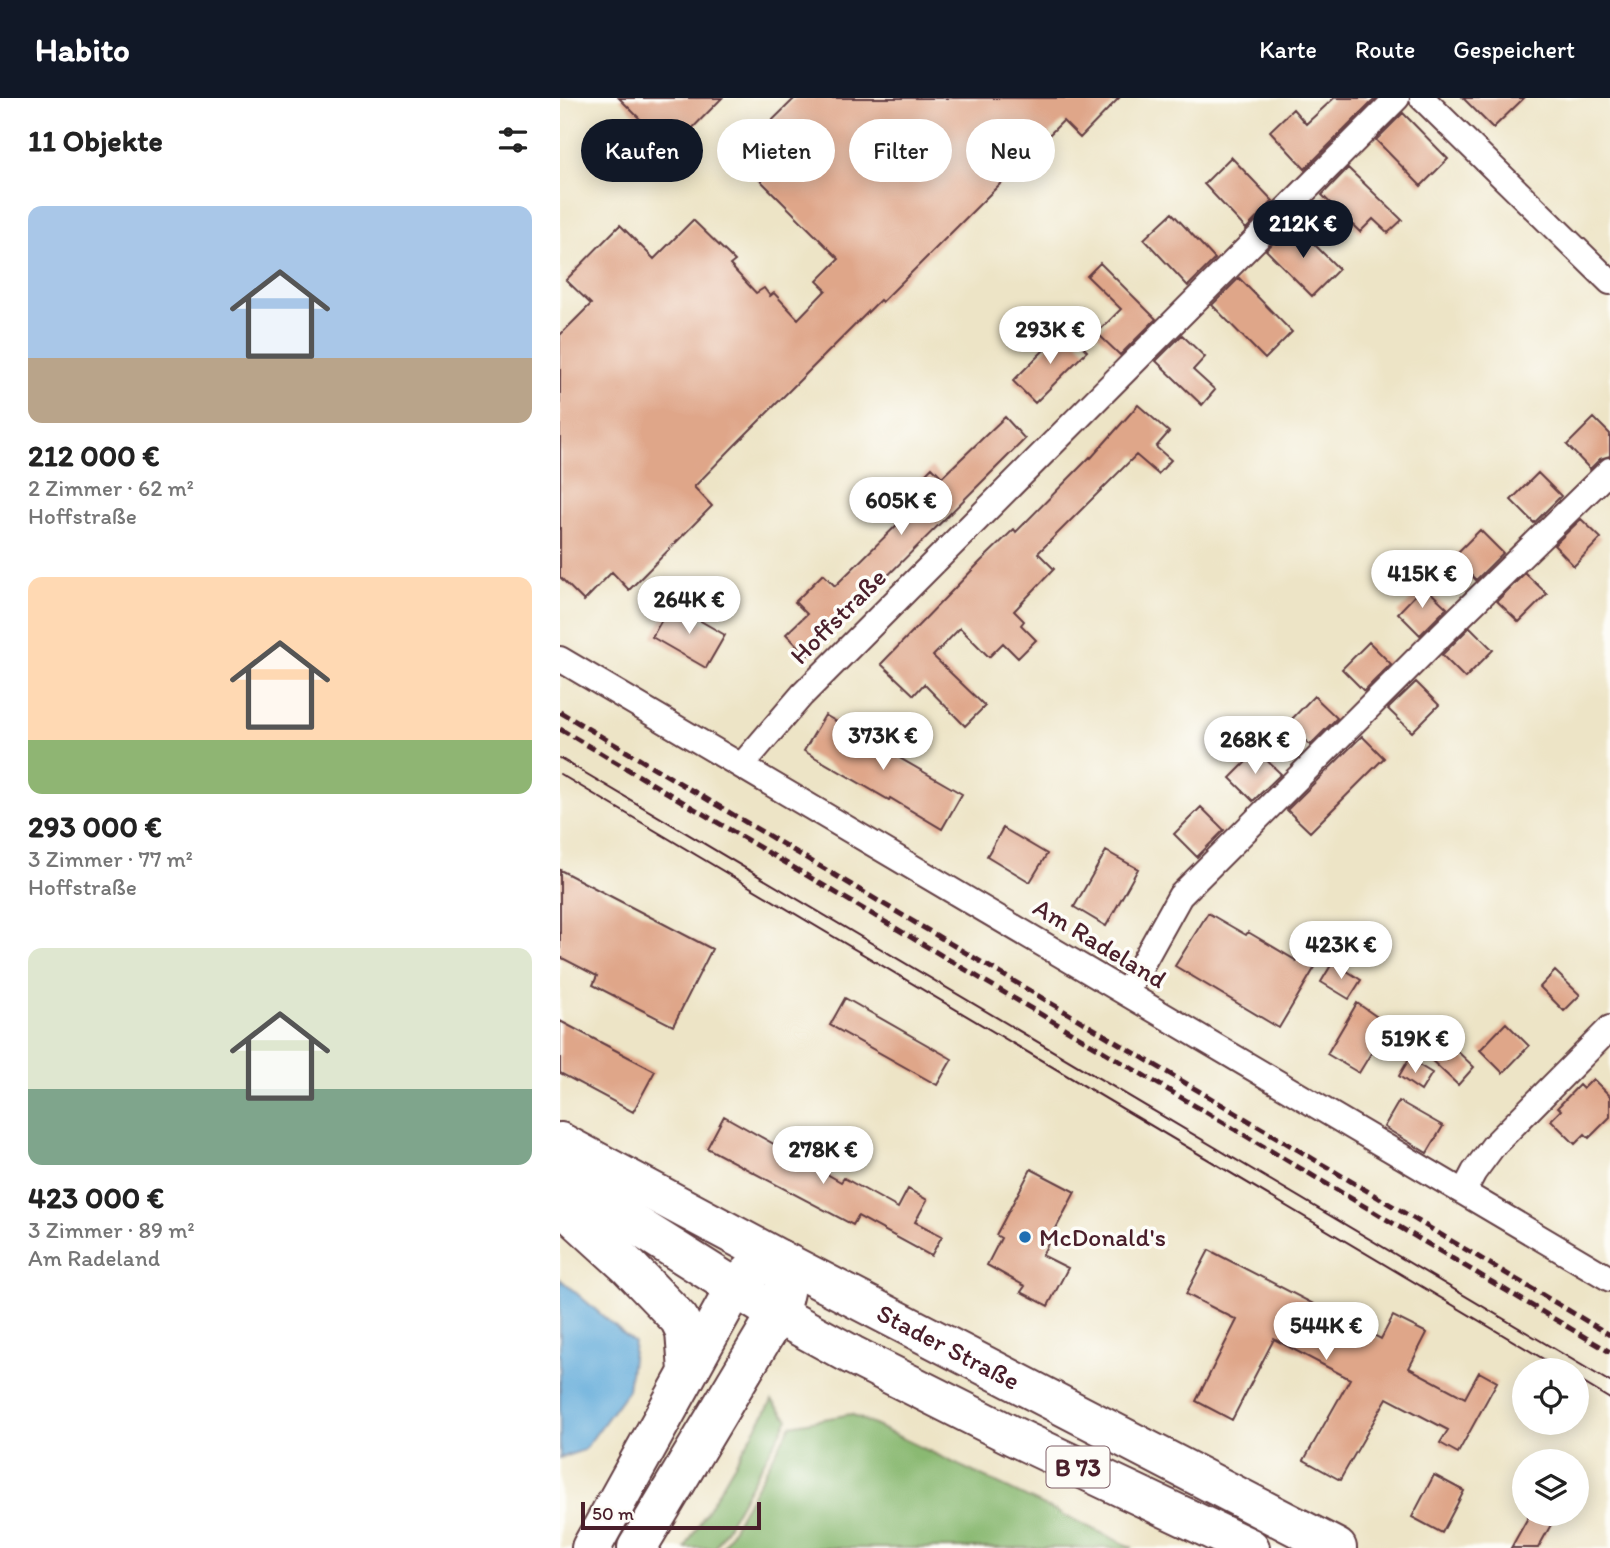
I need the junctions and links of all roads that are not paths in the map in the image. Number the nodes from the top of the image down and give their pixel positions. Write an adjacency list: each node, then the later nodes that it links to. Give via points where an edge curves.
1 (1397, 98): 6 (street, Hoffstraße, via 802,695)
2 (1422, 98): 3 (street)
3 (1610, 282)
4 (1610, 470): 7 (street, via 1180,896)
5 (560, 659): 6 (street, Am Radeland)
6 (742, 765): 7 (street, Am Radeland)
7 (1126, 993): 11 (street, Am Radeland)
8 (1610, 1028): 11 (street, via 1494,1145)
9 (560, 1142): 13 (main road, Stader Straße / B 73)
10 (560, 1177): 15 (main road, Stader Straße / B 73)
11 (1464, 1191): 14 (street, Am Radeland)
12 (560, 1204): 17 (main road, via 679,1319 685,1331)
13 (779, 1259): 15 (main road, via 756,1267); 16 (main road, via 786,1282); 21 (main road, Stader Straße / B 73)
14 (1610, 1279)
15 (735, 1288): 16 (main road, Stader Straße / B 73); 17 (main road)
16 (777, 1314): 19 (main road); 20 (main road, Stader Straße / B 73, via 906,1384)
17 (688, 1371): 18 (main road)
18 (591, 1548)
19 (637, 1548)
20 (1250, 1548)
21 (1337, 1548)

